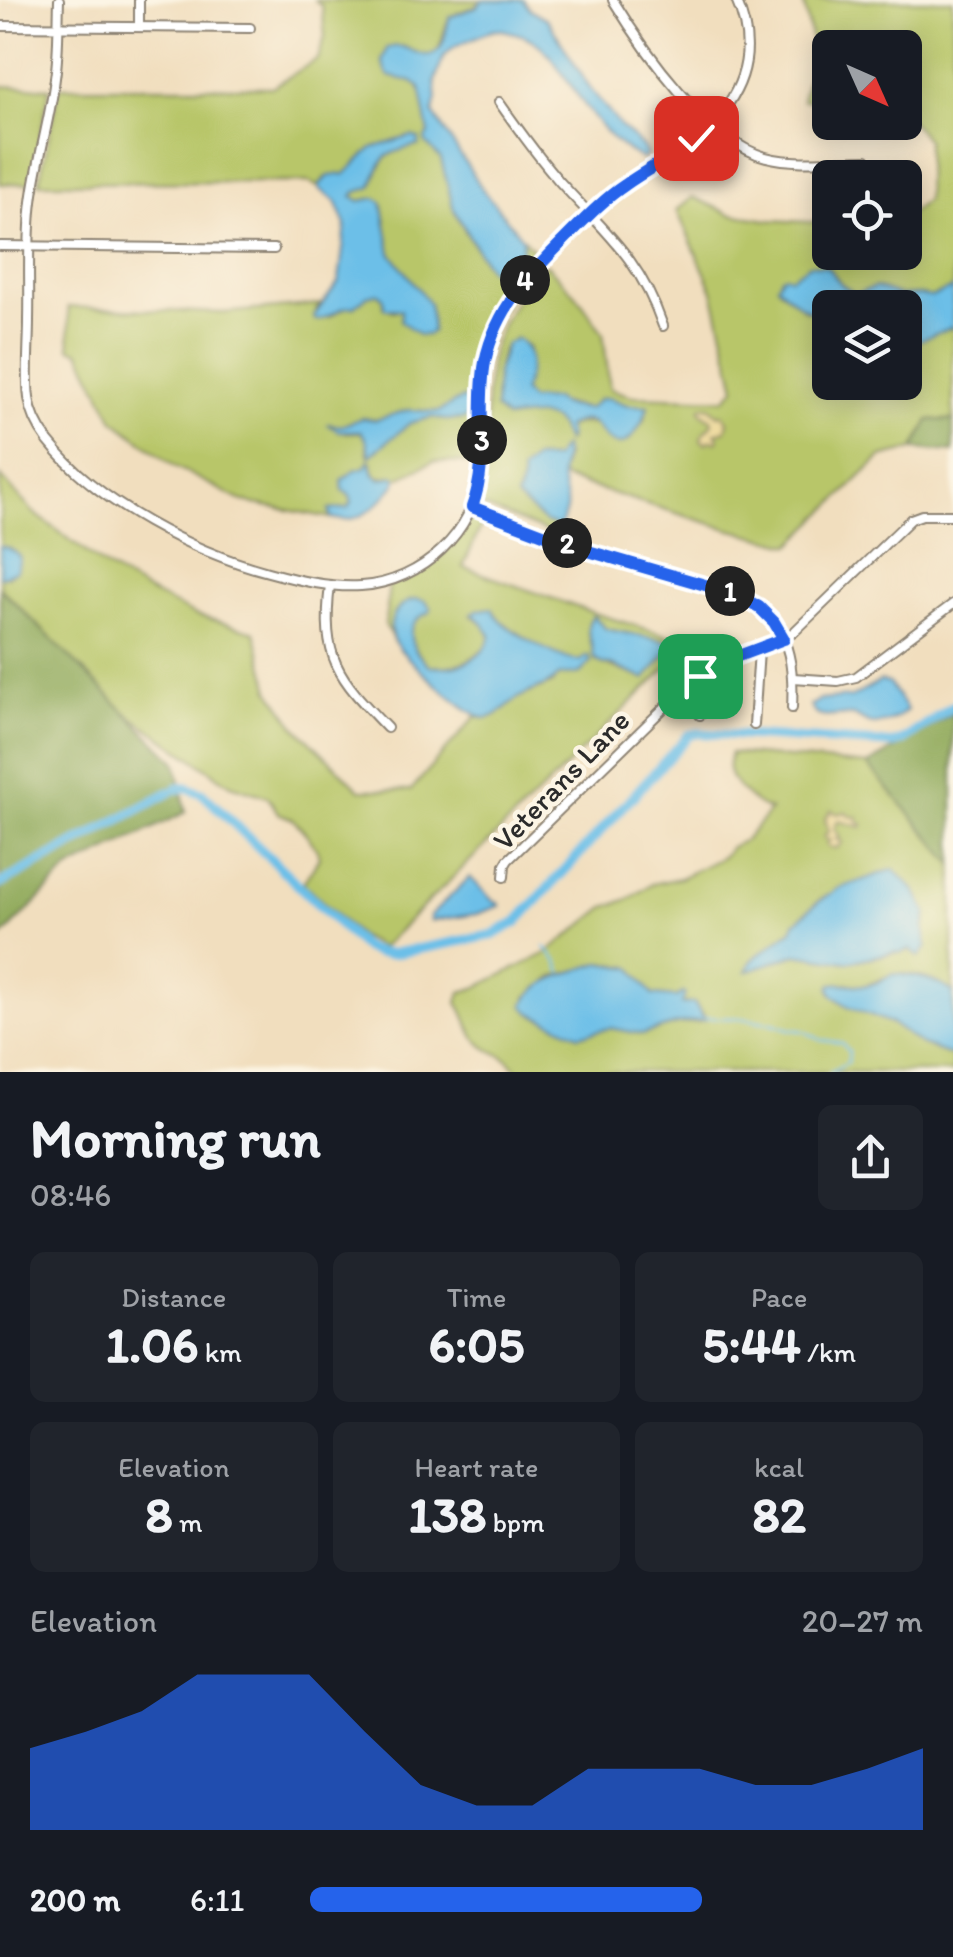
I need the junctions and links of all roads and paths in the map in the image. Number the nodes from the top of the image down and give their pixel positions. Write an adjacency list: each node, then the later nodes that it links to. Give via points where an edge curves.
1 (59, 0): 6 (street)
2 (139, 0): 7 (street)
3 (613, 0): 10 (street, via 655,62)
4 (736, 0): 10 (street, via 745,24 746,63 737,90)
5 (0, 26): 6 (street)
6 (58, 26): 7 (street); 14 (street)
7 (139, 27): 8 (street)
8 (250, 28)
9 (499, 102): 12 (street)
10 (712, 124): 11 (street, via 742,148 770,158); 12 (street)
11 (866, 160)
12 (591, 214): 16 (street, via 634,263); 17 (street, via 525,279 498,323 485,366 482,467)
13 (0, 246): 14 (street)
14 (30, 246): 15 (street); 19 (street, via 29,399 54,448 113,499 172,535 249,567)
15 (274, 249)
16 (663, 326)
17 (472, 507): 19 (street, via 446,546 416,570 377,584); 21 (street, via 588,551 736,594 759,607)
18 (953, 516): 21 (street, via 906,522)
19 (330, 584): 28 (street, via 326,627 333,658 352,691)
20 (953, 604): 24 (street, via 851,679)
21 (784, 639): 22 (street, Veterans Lane); 24 (street)
22 (758, 650): 23 (street, Veterans Lane); 27 (street)
23 (698, 674): 26 (street); 29 (street, Veterans Lane, via 508,860)
24 (793, 678): 25 (street)
25 (792, 708)
26 (700, 715)
27 (754, 724)
28 (387, 728)
29 (504, 878)

